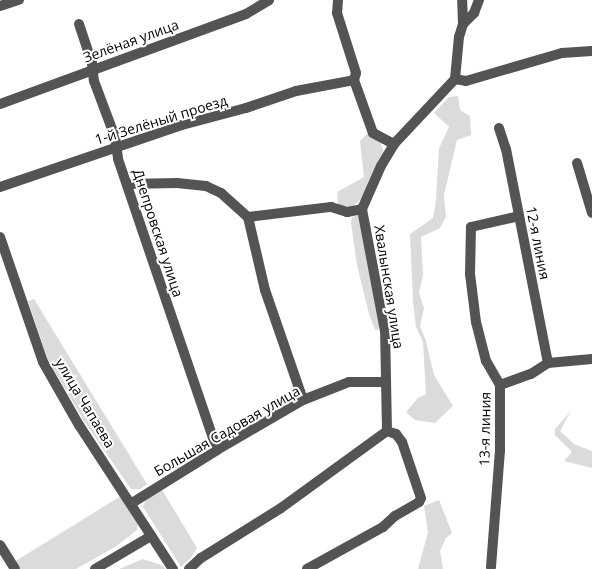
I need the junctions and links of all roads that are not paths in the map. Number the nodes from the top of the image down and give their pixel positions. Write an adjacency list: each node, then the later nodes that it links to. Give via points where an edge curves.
1 (20, 0): 6 (street)
2 (338, 0): 12 (street, via 337,13 356,73)
3 (462, 0): 8 (street)
4 (479, 0): 8 (street, via 474,13)
5 (265, 1): 10 (street, Зелёная улица, via 246,14)
6 (0, 6)
7 (79, 24): 10 (street, Днепровская улица, via 92,63)
8 (463, 24): 11 (street, via 459,37)
9 (592, 51): 11 (street, via 562,53 466,81)
10 (92, 71): 13 (street, Зелёная улица); 16 (street, Днепровская улица, via 116,137)
11 (455, 79): 15 (street, Хвалынская улица)
12 (354, 80): 15 (street, via 373,133); 16 (street, 1-й Зелёный проезд, via 296,91 246,108 182,124)
13 (0, 104)
14 (499, 128): 22 (street, 12-я линия)
15 (394, 144): 20 (street, Хвалынская улица)
16 (116, 148): 18 (street, Днепровская улица); 19 (street, 1-й Зелёный проезд)
17 (577, 163): 21 (street)
18 (127, 184): 23 (street, via 177,183 206,186 220,193); 31 (street, Днепровская улица)
19 (0, 187)
20 (362, 209): 23 (street, via 347,212 331,207); 27 (street, Хвалынская улица, via 384,331)
21 (592, 213)
22 (519, 216): 26 (street, 12-я линия); 28 (street, 13-я линия, via 472,227 470,274 476,322 486,361)
23 (248, 217): 29 (street, via 265,290)
24 (0, 237): 32 (street, улица Чапаева, via 44,362 79,425)
25 (592, 359): 26 (street)
26 (548, 363): 28 (street, via 531,374)
27 (385, 382): 29 (street, Большая Садовая улица, via 349,382); 30 (street, Хвалынская улица)
28 (500, 385): 35 (street, 13-я линия, via 500,451)
29 (303, 400): 31 (street, Большая Садовая улица)
30 (387, 431): 39 (street, via 281,508 201,558); 40 (street, via 396,434 402,442 421,498 419,502 395,516 383,527)
31 (216, 450): 32 (street, Большая Садовая улица)
32 (132, 503): 33 (street, улица Чапаева)
33 (151, 536): 37 (street); 38 (street, улица Чапаева)
34 (0, 546): 36 (street)
35 (491, 567)
36 (15, 569)
37 (94, 569)
38 (173, 569)
39 (189, 569)
40 (307, 569)

